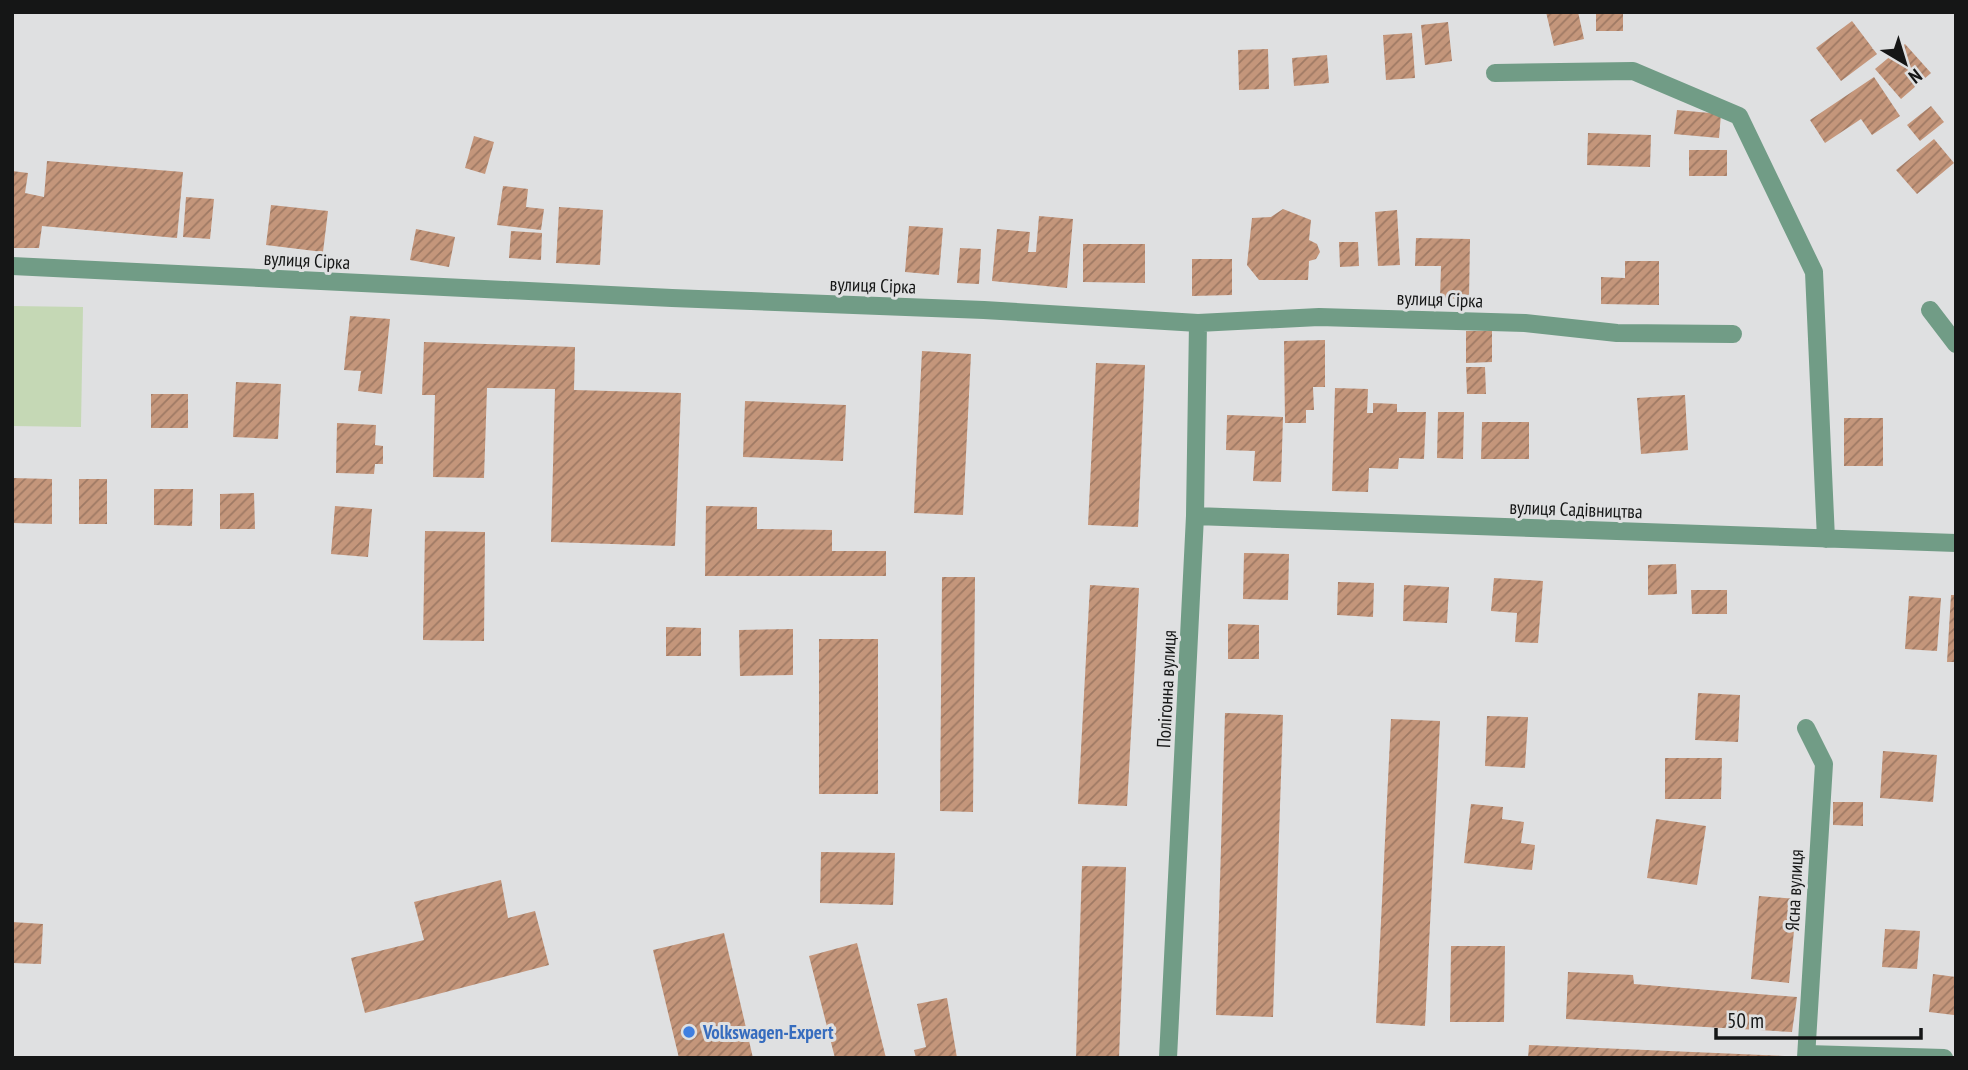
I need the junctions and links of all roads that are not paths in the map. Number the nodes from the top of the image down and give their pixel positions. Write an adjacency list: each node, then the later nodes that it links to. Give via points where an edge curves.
1 (1494, 73): 8 (street, via 1633,71 1739,116 1814,272)
2 (12, 266): 4 (street, вулиця Сірка)
3 (1930, 310): 6 (street)
4 (1198, 323): 5 (street, вулиця Сірка, via 1319,317 1525,323 1617,333); 7 (street, Полігонна вулиця)
5 (1732, 334)
6 (1956, 344)
7 (1195, 516): 8 (street, вулиця Садівництва); 12 (street, Полігонна вулиця)
8 (1826, 539): 9 (street, вулиця Садівництва)
9 (1956, 543)
10 (1806, 728): 11 (street, Ясна вулиця, via 1824,764)
11 (1807, 1056): 13 (street)
12 (1168, 1058)
13 (1944, 1058)

